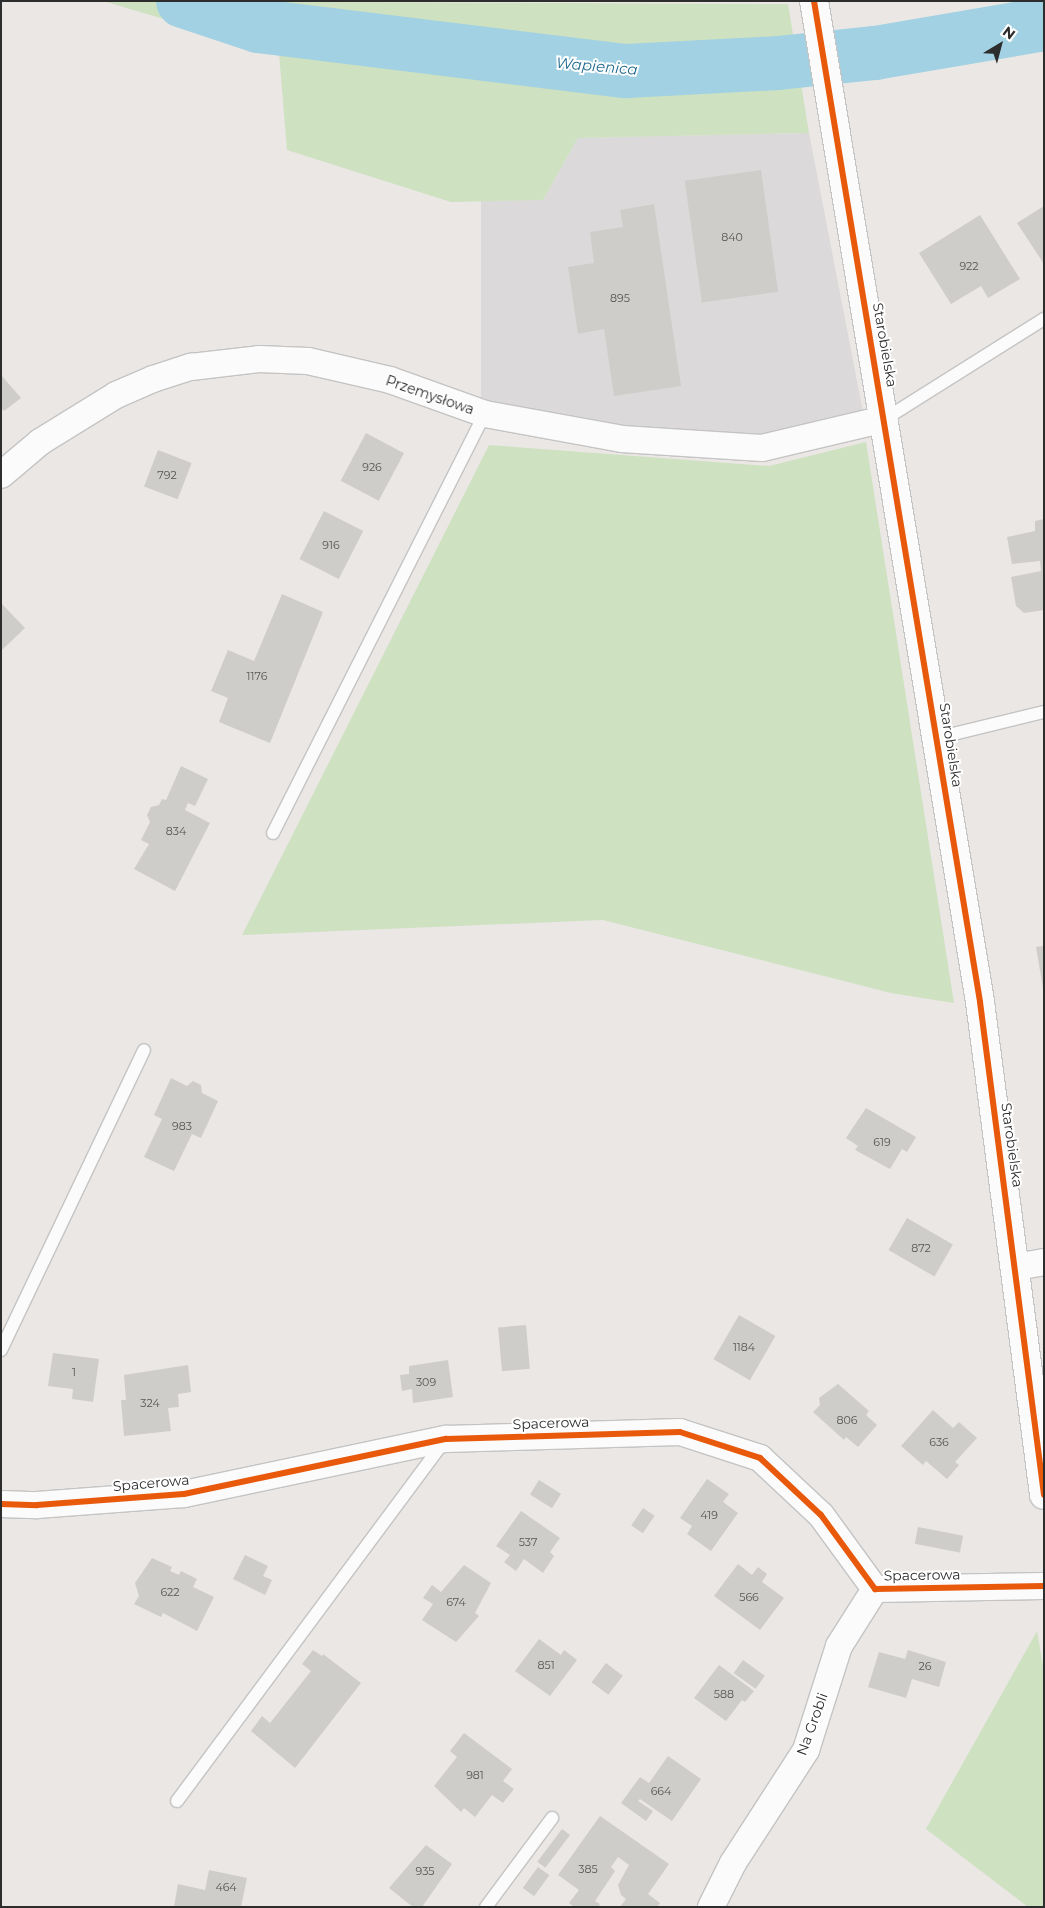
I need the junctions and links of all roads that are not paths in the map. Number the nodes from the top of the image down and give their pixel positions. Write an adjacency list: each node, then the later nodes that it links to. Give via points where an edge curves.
1 (815, 6): 4 (street, Starobielska)
2 (1044, 319): 4 (lane)
3 (485, 414): 4 (street, Przemysłowa, via 622,439 762,448); 5 (street, Przemysłowa, via 390,380 308,361 259,359 191,367 116,395 40,442); 8 (lane)
4 (886, 419): 7 (street, Starobielska)
5 (1, 475)
6 (1044, 712): 7 (lane)
7 (937, 738): 11 (street, Starobielska, via 980,1002)
8 (272, 833)
9 (144, 1050): 12 (lane)
10 (1044, 1262): 11 (street)
11 (1016, 1267): 14 (street, Starobielska)
12 (1, 1350)
13 (446, 1439): 15 (street, Spacerowa, via 184,1494); 17 (street, Spacerowa, via 680,1432 760,1458 821,1516); 18 (lane)
14 (1044, 1495)
15 (1, 1504)
16 (1044, 1586): 17 (street, Spacerowa)
17 (874, 1588): 21 (street, Na Grobli, via 839,1646 806,1750 733,1863)
18 (177, 1801)
19 (552, 1818): 20 (lane)
20 (486, 1907)
21 (711, 1907)

